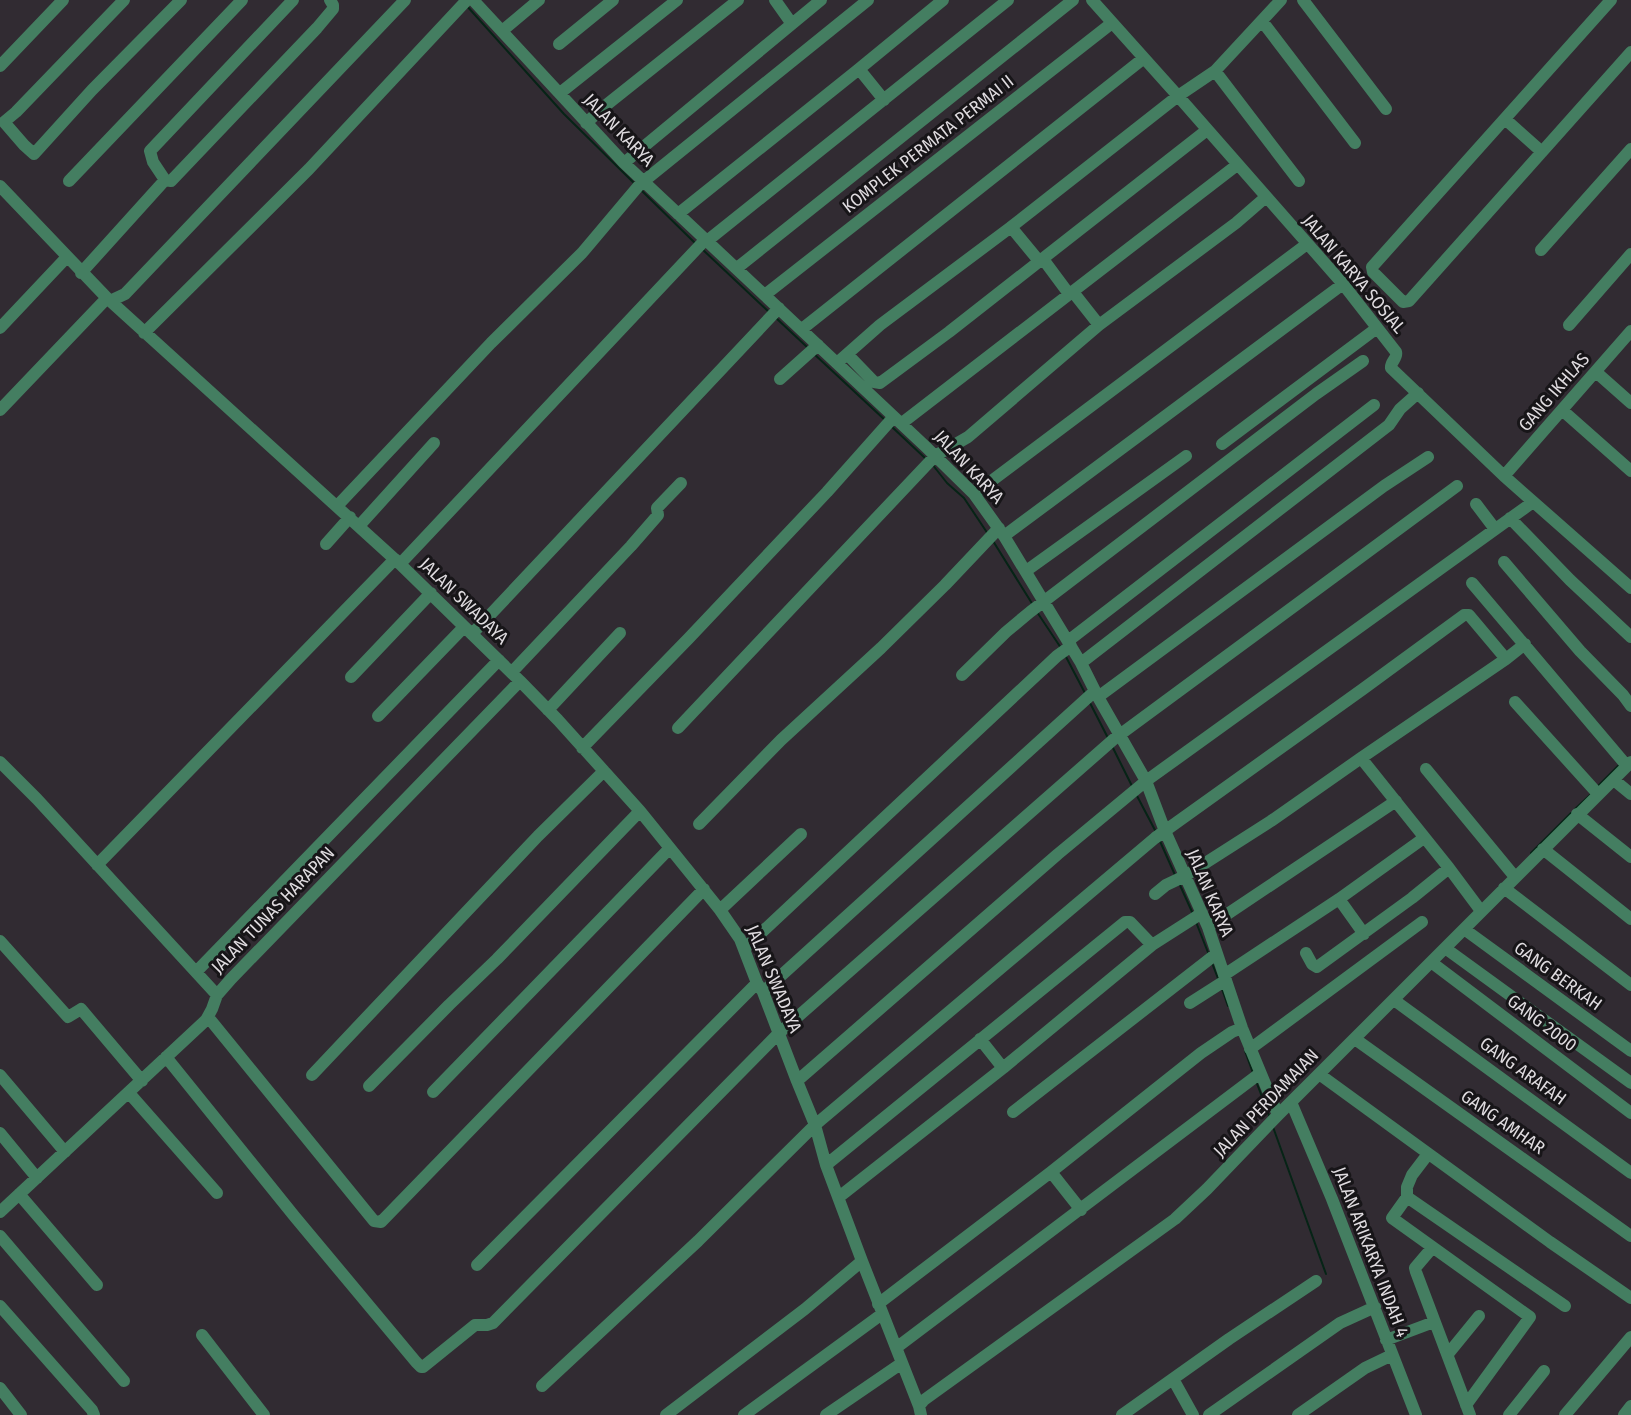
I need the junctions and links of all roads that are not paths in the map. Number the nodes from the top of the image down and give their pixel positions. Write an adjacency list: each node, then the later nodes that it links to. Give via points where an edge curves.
1 (63, 0): 31 (street)
2 (124, 0): 3 (street, via 4,122 34,154)
3 (181, 0)
4 (242, 0): 47 (street)
5 (293, 0): 46 (street, via 150,151)
6 (330, 0): 46 (street, via 333,9 317,28 171,181)
7 (405, 0): 65 (street, via 125,294)
8 (473, 0): 27 (street, JALAN KARYA)
9 (539, 0): 27 (street)
10 (613, 0): 28 (street)
11 (677, 0): 34 (street)
12 (738, 0): 39 (street)
13 (775, 0): 26 (street)
14 (821, 0): 26 (street)
15 (868, 0): 49 (street)
16 (943, 0): 32 (street)
17 (1008, 0): 36 (street)
18 (1073, 0): 60 (street)
19 (1092, 0): 25 (street, JALAN KARYA SOSIAL)
20 (1281, 0): 24 (street)
21 (1303, 0): 37 (street)
22 (1611, 0): 38 (street)
23 (464, 3): 73 (street, via 309,169)
24 (1262, 21): 33 (street); 41 (street)
25 (1112, 23): 30 (street, JALAN KARYA SOSIAL); 64 (street, KOMPLEK PERMATA PERMAI II)
26 (792, 24): 44 (street)
27 (502, 30): 34 (street, JALAN KARYA)
28 (559, 44)
29 (1631, 52): 43 (street)
30 (1144, 58): 35 (street, JALAN KARYA SOSIAL); 71 (street)
31 (0, 66)
32 (859, 69): 36 (street); 52 (street)
33 (1215, 71): 35 (street); 48 (street)
34 (560, 93): 39 (street, JALAN KARYA)
35 (1178, 96): 40 (street, JALAN KARYA SOSIAL); 53 (street)
36 (884, 100): 54 (street)
37 (1386, 109)
38 (1505, 119): 43 (street); 43 (street, via 1372,267 1403,302 1409,301)
39 (586, 123): 44 (street, JALAN KARYA)
40 (1208, 130): 45 (street, JALAN KARYA SOSIAL); 59 (street)
41 (1355, 143)
42 (1631, 149): 56 (street)
43 (1542, 152)
44 (624, 162): 49 (street, JALAN KARYA)
45 (1237, 165): 51 (street, JALAN KARYA SOSIAL); 63 (street)
46 (165, 180): 61 (street)
47 (69, 181)
48 (1299, 181)
49 (643, 182): 52 (street, JALAN KARYA); 97 (street, via 582,253)
50 (0, 186): 58 (street, JALAN SWADAYA)
51 (1266, 198): 55 (street, JALAN KARYA SOSIAL); 67 (street)
52 (678, 213): 54 (street, JALAN KARYA)
53 (1011, 227): 59 (street); 75 (street)
54 (705, 242): 60 (street, JALAN KARYA); 104 (street)
55 (1307, 244): 62 (street, JALAN KARYA SOSIAL); 94 (street)
56 (1542, 250)
57 (1631, 254): 68 (street)
58 (67, 257): 61 (street, JALAN SWADAYA); 69 (street)
59 (1041, 260): 63 (street); 75 (street, via 880,383)
60 (737, 268): 64 (street, JALAN KARYA)
61 (81, 273): 65 (street, JALAN SWADAYA)
62 (1343, 284): 70 (street, JALAN KARYA SOSIAL); 102 (street)
63 (1071, 293): 67 (street); 84 (street)
64 (766, 294): 66 (street, JALAN KARYA)
65 (108, 299): 73 (street, JALAN SWADAYA); 82 (street)
66 (775, 312): 71 (street, JALAN KARYA); 111 (street)
67 (1099, 325): 89 (street, via 968,436)
68 (1569, 325)
69 (0, 328)
70 (1377, 328): 79 (street, JALAN KARYA SOSIAL, via 1396,352 1391,368); 86 (street)
71 (802, 329): 74 (street, JALAN KARYA)
72 (1631, 331): 77 (street, GANG IKHLAS)
73 (144, 333): 97 (street, JALAN SWADAYA)
74 (814, 348): 75 (street, JALAN KARYA); 78 (street)
75 (842, 358): 84 (street, JALAN KARYA)
76 (1363, 360): 110 (street)
77 (1596, 372): 80 (street); 83 (street, GANG IKHLAS)
78 (780, 379)
79 (1418, 393): 91 (street, JALAN KARYA SOSIAL); 118 (street, via 1389,425)
80 (1631, 403)
81 (1374, 405): 115 (street)
82 (0, 410)
83 (1563, 410): 90 (street); 91 (street, GANG IKHLAS)
84 (893, 422): 89 (street, JALAN KARYA); 129 (street)
85 (434, 443): 100 (street)
86 (1222, 444)
87 (1186, 456): 106 (street)
88 (1428, 457): 122 (street)
89 (931, 460): 94 (street, JALAN KARYA); 127 (street)
90 (1631, 471)
91 (1504, 476): 95 (street, JALAN KARYA SOSIAL)
92 (681, 483): 121 (street, JALAN TUNAS HARAPAN)
93 (1457, 486): 128 (street)
94 (974, 494): 102 (street, JALAN KARYA)
95 (1533, 502): 99 (street); 108 (street, JALAN KARYA SOSIAL)
96 (1476, 504): 101 (street)
97 (337, 506): 98 (street, JALAN SWADAYA)
98 (350, 517): 100 (street, JALAN SWADAYA); 103 (street)
99 (1510, 518): 101 (street); 113 (street)
100 (359, 526): 104 (street, JALAN SWADAYA)
101 (1495, 529): 136 (street)
102 (1000, 532): 106 (street, JALAN KARYA); 142 (street, via 781,740)
103 (326, 544)
104 (398, 561): 109 (street, JALAN SWADAYA); 149 (street)
105 (1504, 562): 124 (street)
106 (1026, 571): 110 (street, JALAN KARYA)
107 (1473, 583): 114 (street)
108 (1631, 588)
109 (431, 593): 111 (street, JALAN SWADAYA); 120 (street)
110 (1038, 607): 115 (street, JALAN KARYA); 119 (street)
111 (468, 631): 117 (street, JALAN SWADAYA); 126 (street)
112 (620, 633): 125 (street)
113 (1631, 637)
114 (1525, 644): 116 (street); 132 (street)
115 (1065, 648): 118 (street, JALAN KARYA); 168 (street)
116 (1506, 659): 130 (street); 144 (street, via 1469,615 1464,615)
117 (499, 660): 121 (street, JALAN SWADAYA); 172 (street)
118 (1081, 663): 122 (street, JALAN KARYA)
119 (962, 675)
120 (351, 677)
121 (516, 677): 125 (street, JALAN SWADAYA); 176 (street, JALAN TUNAS HARAPAN)
122 (1095, 694): 128 (street, JALAN KARYA); 175 (street)
123 (1515, 702): 137 (street)
124 (1631, 706)
125 (548, 711): 129 (street, JALAN SWADAYA)
126 (378, 716)
127 (678, 728)
128 (1113, 740): 136 (street, JALAN KARYA); 181 (street)
129 (582, 748): 134 (street, JALAN SWADAYA)
130 (1361, 758): 139 (street); 152 (street)
131 (0, 762): 149 (street)
132 (1629, 764): 135 (street, JALAN PERDAMAIAN)
133 (1426, 769): 151 (street)
134 (604, 771): 140 (street, JALAN SWADAYA); 190 (street)
135 (1614, 780): 137 (street, JALAN PERDAMAIAN); 138 (street)
136 (1140, 787): 144 (street, JALAN KARYA); 193 (street)
137 (1598, 794): 141 (street, JALAN PERDAMAIAN)
138 (1631, 794)
139 (1396, 801): 145 (street); 162 (street)
140 (640, 811): 146 (street, JALAN SWADAYA); 195 (street)
141 (1577, 814): 147 (street, JALAN PERDAMAIAN); 148 (street)
142 (699, 824)
143 (801, 834): 157 (street)
144 (1160, 835): 152 (street, JALAN KARYA); 202 (street)
145 (1424, 838): 150 (street); 156 (street)
146 (670, 848): 154 (street, JALAN SWADAYA); 196 (street)
147 (1543, 849): 151 (street, JALAN PERDAMAIAN); 160 (street)
148 (1631, 857)
149 (97, 865): 172 (street)
150 (1449, 868): 158 (street); 164 (street)
151 (1515, 877): 153 (street, JALAN PERDAMAIAN)
152 (1180, 878): 155 (street); 159 (street, JALAN KARYA)
153 (1504, 888): 158 (street, JALAN PERDAMAIAN); 174 (street)
154 (704, 889): 157 (street, JALAN SWADAYA); 179 (street, via 378,1223)
155 (1155, 894)
156 (1339, 899): 164 (street); 173 (street)
157 (720, 909): 168 (street, JALAN SWADAYA)
158 (1481, 911): 163 (street, JALAN PERDAMAIAN)
159 (1197, 916): 162 (street, JALAN KARYA); 166 (street)
160 (1631, 918)
161 (1422, 922): 184 (street)
162 (1208, 927): 170 (street, JALAN KARYA)
163 (1464, 929): 167 (street, JALAN PERDAMAIAN); 185 (street, GANG BERKAH)
164 (1364, 934): 169 (street, via 1317,967)
165 (0, 941): 192 (street, via 68,1017 81,1009)
166 (1152, 945): 182 (street, via 1130,922 1125,922); 187 (street)
167 (1445, 948): 171 (street, JALAN PERDAMAIAN); 194 (street)
168 (744, 949): 175 (street, JALAN SWADAYA)
169 (1306, 953)
170 (1212, 956): 173 (street, JALAN KARYA); 199 (street)
171 (1431, 962): 177 (street, JALAN PERDAMAIAN); 200 (street, GANG 2000)
172 (196, 972): 176 (street)
173 (1225, 977): 178 (street); 180 (street, JALAN KARYA)
174 (1631, 985)
175 (760, 988): 181 (street, JALAN SWADAYA); 220 (street)
176 (217, 995): 179 (street, JALAN TUNAS HARAPAN)
177 (1394, 1000): 183 (street, JALAN PERDAMAIAN); 208 (street, GANG ARAFAH)
178 (1190, 1003)
179 (208, 1017): 186 (street, JALAN TUNAS HARAPAN)
180 (1237, 1030): 184 (street, JALAN KARYA); 207 (street, via 1201,1053)
181 (778, 1034): 186 (street, via 494,1323 475,1325 422,1367); 193 (street, JALAN SWADAYA)
182 (981, 1039): 187 (street); 206 (street)
183 (1354, 1039): 188 (street, JALAN PERDAMAIAN); 217 (street, GANG AMHAR)
184 (1250, 1049): 191 (street, JALAN KARYA)
185 (1631, 1051)
186 (166, 1057): 192 (street, JALAN TUNAS HARAPAN)
187 (1003, 1068): 212 (street)
188 (1319, 1074): 198 (street, JALAN PERDAMAIAN); 205 (street)
189 (0, 1075): 204 (street)
190 (312, 1075)
191 (1255, 1076): 201 (street, JALAN KARYA); 214 (street)
192 (142, 1081): 197 (street, JALAN TUNAS HARAPAN)
193 (796, 1081): 202 (street, JALAN SWADAYA)
194 (1631, 1083)
195 (369, 1086)
196 (433, 1092)
197 (129, 1093): 204 (street, JALAN TUNAS HARAPAN); 210 (street)
198 (1291, 1102): 201 (street, JALAN PERDAMAIAN); 226 (street, JALAN ARIKARYA INDAH 4)
199 (1013, 1112)
200 (1631, 1113)
201 (1275, 1115): 244 (street, JALAN PERDAMAIAN, via 1207,1189 1163,1229 924,1400)
202 (815, 1125): 206 (street, JALAN SWADAYA); 241 (street)
203 (0, 1133): 209 (street)
204 (65, 1152): 209 (street, JALAN TUNAS HARAPAN)
205 (1428, 1154): 213 (street, via 1408,1182); 223 (street)
206 (826, 1165): 212 (street, JALAN SWADAYA)
207 (1051, 1172): 214 (street); 227 (street)
208 (1631, 1173)
209 (37, 1178): 211 (street, JALAN TUNAS HARAPAN)
210 (217, 1193)
211 (19, 1194): 215 (street, JALAN TUNAS HARAPAN); 222 (street)
212 (839, 1197): 219 (street, JALAN SWADAYA)
213 (1407, 1197): 218 (street, via 1392,1218); 225 (street)
214 (1082, 1210): 233 (street)
215 (0, 1212)
216 (0, 1236): 240 (street)
217 (1631, 1236)
218 (1432, 1248): 229 (street, via 1415,1270); 245 (street, via 1530,1317)
219 (862, 1261): 227 (street, JALAN SWADAYA); 249 (street)
220 (477, 1265)
221 (1316, 1281): 239 (street)
222 (97, 1285)
223 (1631, 1298)
224 (0, 1306): 247 (street)
225 (1565, 1306)
226 (1375, 1307): 232 (street, JALAN ARIKARYA INDAH 4); 254 (street, via 1340,1323)
227 (880, 1309): 233 (street, JALAN SWADAYA); 250 (street)
228 (1479, 1316): 235 (street)
229 (1434, 1322): 232 (street); 235 (street)
230 (202, 1335): 248 (street)
231 (1631, 1337): 234 (street)
232 (1386, 1340): 236 (street, JALAN ARIKARYA INDAH 4)
233 (897, 1348): 237 (street, JALAN SWADAYA)
234 (1627, 1353): 258 (street, via 1611,1359)
235 (1448, 1354): 245 (street)
236 (1392, 1355): 255 (street, via 1365,1368); 256 (street, JALAN ARIKARYA INDAH 4)
237 (902, 1363): 244 (street, JALAN SWADAYA); 251 (street)
238 (1544, 1371): 257 (street)
239 (1173, 1379): 252 (street); 253 (street)
240 (124, 1381)
241 (542, 1386)
242 (0, 1388): 246 (street)
243 (1631, 1406): 259 (street)
244 (920, 1410)
245 (1468, 1410)
246 (21, 1415)
247 (94, 1415)
248 (264, 1415)
249 (666, 1415)
250 (744, 1415)
251 (826, 1415)
252 (1122, 1415)
253 (1193, 1415)
254 (1209, 1415)
255 (1298, 1415)
256 (1416, 1415)
257 (1509, 1415)
258 (1565, 1415)
259 (1624, 1415)

